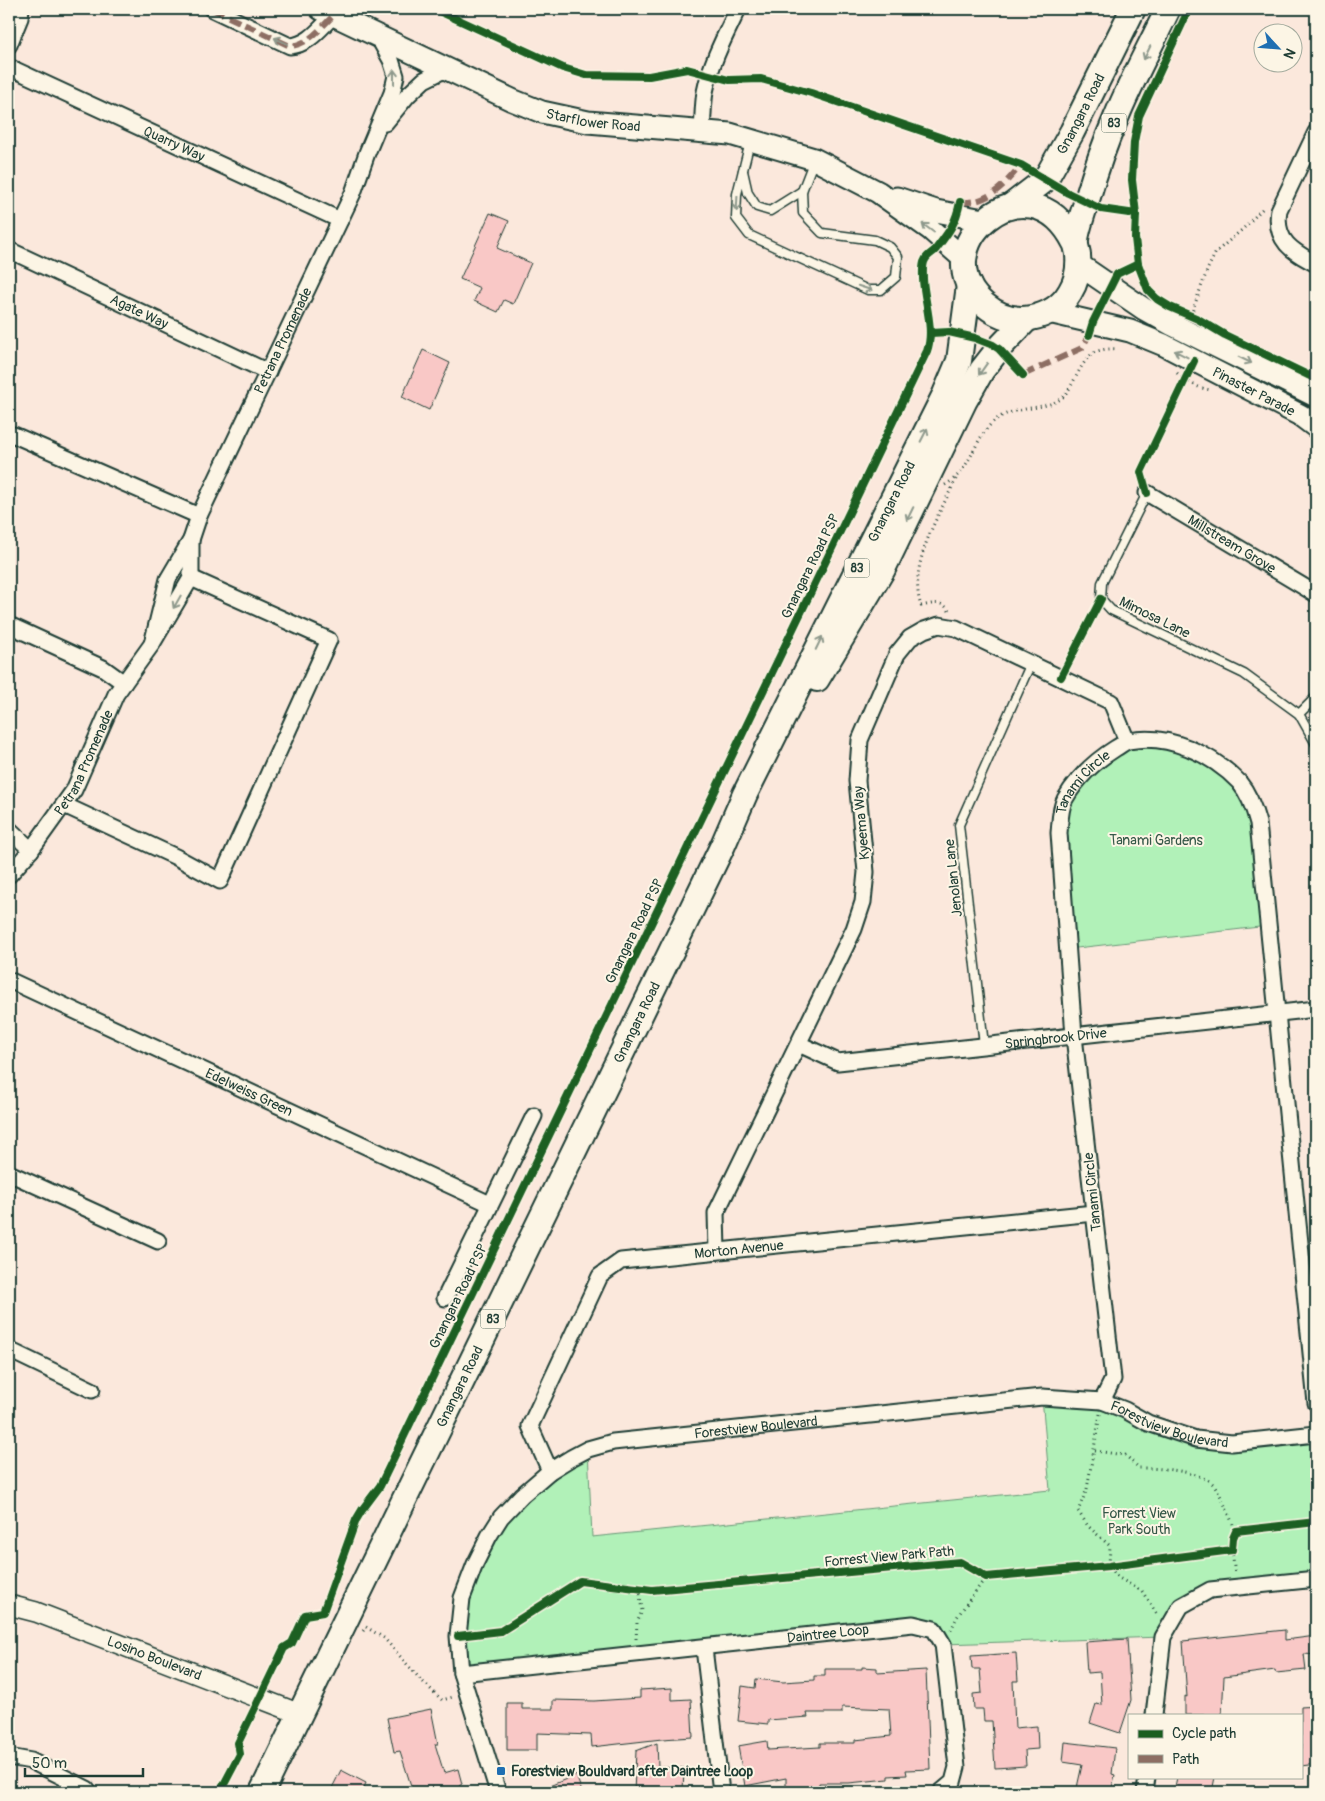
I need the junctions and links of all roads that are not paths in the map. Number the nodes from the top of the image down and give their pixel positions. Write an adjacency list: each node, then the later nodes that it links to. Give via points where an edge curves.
1 (212, 9): 6 (street, one-way to 1, via 311,38 300,46 290,46)
2 (738, 9): 11 (street, via 709,75)
3 (1133, 9): 19 (main road, Gnangara Road / 83, via 1045,180)
4 (1168, 9): 23 (main road, 83, one-way to 23, via 1116,117 1100,159)
5 (24, 12): 8 (street)
6 (328, 12): 7 (main road, Starflower Road)
7 (377, 35): 10 (main road, Starflower Road); 13 (street, Petrana Promenade, one-way to 7, via 396,76)
8 (9, 45)
9 (9, 67): 20 (street, Quarry Way)
10 (446, 69): 11 (main road, Starflower Road, via 512,100 557,116 604,124); 13 (street, Petrana Promenade, via 424,80 408,95)
11 (702, 131): 14 (main road, Starflower Road)
12 (1316, 132): 25 (street, via 1279,210 1277,222 1278,229 1294,252)
13 (373, 140): 20 (street, Petrana Promenade)
14 (751, 140): 15 (main road, Starflower Road); 16 (lane)
15 (814, 160): 17 (lane); 18 (main road, Starflower Road)
16 (743, 169): 17 (lane, via 748,193 757,207 770,211); 17 (lane, one-way to 17, via 736,218 749,235 868,290 881,290 896,277 898,257 890,247 876,240 822,233 803,213)
17 (802, 191)
18 (878, 192): 21 (main road, Starflower Road, via 936,211); 24 (main road, Starflower Road, one-way to 18, via 930,229)
19 (1012, 206): 21 (main road, 83); 23 (main road, 83, via 1043,209 1057,218 1068,229)
20 (340, 220): 29 (street, Petrana Promenade)
21 (983, 220): 24 (main road, 83, via 968,245)
22 (9, 250): 29 (street, Agate Way)
23 (1077, 254): 27 (main road, 83, via 1076,279 1070,292); 30 (main road, Pinaster Parade, one-way to 30, via 1144,309)
24 (965, 260): 26 (main road, 83)
25 (1316, 264)
26 (969, 285): 28 (main road, 83, via 992,311 1009,318); 48 (main road, Gnangara Road / 83, one-way to 26, via 819,642 945,394 959,361)
27 (1049, 312): 28 (main road, 83); 31 (main road, Pinaster Parade, one-way to 27, via 1300,415 1164,345 1130,331)
28 (1027, 319): 48 (main road, Gnangara Road / 83, one-way to 48, via 982,370 883,569 801,705)
29 (268, 372): 34 (street, Petrana Promenade)
30 (1316, 396)
31 (1316, 427)
32 (14, 435): 34 (street)
33 (1147, 494): 37 (street, Millstream Grove); 43 (lane, Mimosa Lane, via 1102,583 1101,599 1111,610 1244,674)
34 (199, 516): 35 (street, Petrana Promenade)
35 (191, 540): 36 (street); 39 (street, via 168,580)
36 (191, 578): 39 (street, Petrana Promenade, one-way to 39); 46 (street, via 329,640 220,882 176,856)
37 (1316, 594)
38 (9, 625): 41 (street, via 103,668)
39 (152, 644): 41 (street, Petrana Promenade)
40 (1031, 663): 44 (street, Kyeema Way, via 1111,702); 55 (street, Kyeema Way, via 956,628 939,625 910,638 897,654 860,740 857,781 866,872 863,902); 56 (lane, Jenolan Lane, via 959,825)
41 (124, 683): 46 (street, Petrana Promenade)
42 (1316, 698): 43 (lane)
43 (1300, 714): 45 (lane, Mimosa Lane)
44 (1127, 741): 53 (street, Tanami Circle, via 1154,740 1191,748 1217,763 1239,783 1251,800 1258,823); 54 (street, Tanami Circle, via 1101,757 1079,778 1064,801 1058,833)
45 (1316, 744)
46 (64, 805): 49 (street, Petrana Promenade)
47 (9, 829): 49 (street)
48 (723, 845): 74 (main road, Gnangara Road / 83)
49 (31, 850): 50 (street, Petrana Promenade)
50 (9, 875)
51 (9, 980): 59 (street, Edelweiss Green)
52 (1316, 1009): 53 (street, Springbrook Drive)
53 (1277, 1014): 54 (street, Springbrook Drive); 67 (street, Tanami Circle)
54 (1074, 1036): 56 (street, Springbrook Drive); 60 (street, Tanami Circle)
55 (799, 1044): 56 (street, Springbrook Drive, via 838,1062); 62 (street, Kyeema Way, via 716,1213)
56 (984, 1045)
57 (534, 1116): 59 (street)
58 (9, 1173): 61 (street)
59 (490, 1204): 63 (street)
60 (1094, 1213): 62 (street, Morton Avenue); 66 (street, Tanami Circle, via 1113,1379)
61 (158, 1241)
62 (717, 1251): 69 (street, Morton Avenue, via 621,1261 600,1276 530,1426)
63 (445, 1298)
64 (9, 1350): 65 (street)
65 (92, 1390)
66 (1102, 1401): 68 (street, Forestview Boulevard, via 1148,1423 1196,1439 1232,1443); 69 (street, Forestview Boulevard, via 1042,1398 613,1442 588,1449)
67 (1316, 1403)
68 (1316, 1434)
69 (550, 1471): 73 (street, Forestview Boulevard, via 501,1518 475,1564 462,1598 458,1636)
70 (1316, 1579): 75 (street, via 1210,1590 1181,1606 1163,1637)
71 (9, 1605): 74 (street, Losino Boulevard, via 36,1612)
72 (704, 1648): 73 (street, Daintree Loop); 81 (street); 82 (street, Daintree Loop, via 913,1624 934,1629 943,1644 957,1767 953,1782)
73 (461, 1673): 80 (street, Forestview Boulevard)
74 (300, 1714): 79 (main road, Gnangara Road / 83)
75 (1154, 1714)
76 (9, 1757): 78 (street, via 31,1761)
77 (1147, 1778): 83 (street)
78 (89, 1792)
79 (262, 1792)
80 (498, 1792)
81 (721, 1792)
82 (942, 1792)
83 (1145, 1792)

